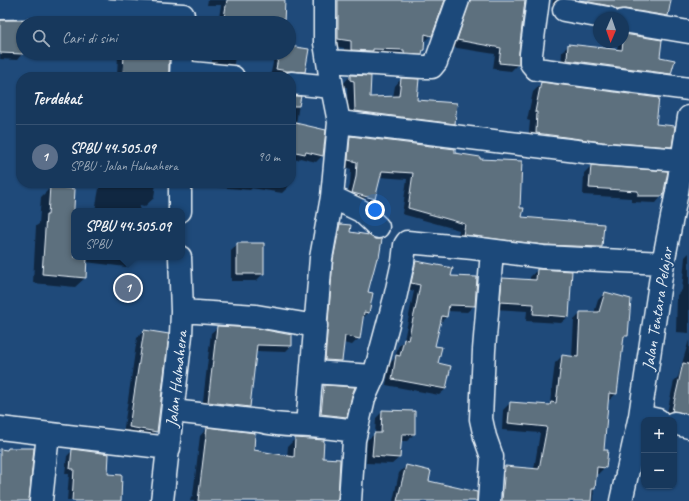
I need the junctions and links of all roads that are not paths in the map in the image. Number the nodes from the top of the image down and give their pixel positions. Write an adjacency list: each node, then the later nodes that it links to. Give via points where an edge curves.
1 (325, 0): 11 (street, via 325,43)
2 (458, 0): 11 (street, via 432,67)
3 (538, 0): 16 (street, via 531,54 531,63 536,69)
4 (56, 4): 5 (street); 7 (street)
5 (0, 8)
6 (564, 10): 8 (street)
7 (183, 13)
8 (593, 15)
9 (629, 22): 10 (street)
10 (689, 32)
11 (328, 61): 15 (street)
12 (182, 67): 13 (street)
13 (208, 72)
14 (296, 83): 15 (street)
15 (332, 87): 18 (street)
16 (689, 89)
17 (689, 117): 19 (street, Jalan Tentara Pelajar)
18 (339, 122): 19 (street, via 601,154); 21 (street)
19 (682, 160): 26 (street, Jalan Tentara Pelajar)
20 (180, 188): 22 (street)
21 (332, 197): 23 (street, via 362,211); 28 (street, via 321,258)
22 (180, 208)
23 (378, 227)
24 (492, 251): 26 (street, via 543,257); 30 (street, via 407,242); 44 (street, via 481,419 492,458)
25 (180, 260): 27 (street, Jalan Halmahera)
26 (663, 263): 32 (street, Jalan Tentara Pelajar)
27 (182, 311): 28 (street, via 256,316); 31 (street, Jalan Halmahera)
28 (316, 326): 29 (street)
29 (312, 372): 30 (street); 34 (street)
30 (374, 376): 37 (street, via 364,398)
31 (173, 411): 34 (street, via 268,424); 40 (street, Jalan Halmahera)
32 (649, 417)
33 (677, 424): 35 (street)
34 (308, 426): 37 (street)
35 (689, 426)
36 (0, 428): 38 (street)
37 (356, 431): 43 (street)
38 (48, 434): 40 (street); 41 (street)
39 (641, 442): 45 (street, Jalan Tentara Pelajar)
40 (169, 448): 42 (street, Jalan Halmahera)
41 (41, 501)
42 (162, 501)
43 (350, 501)
44 (489, 501)
45 (621, 501)

